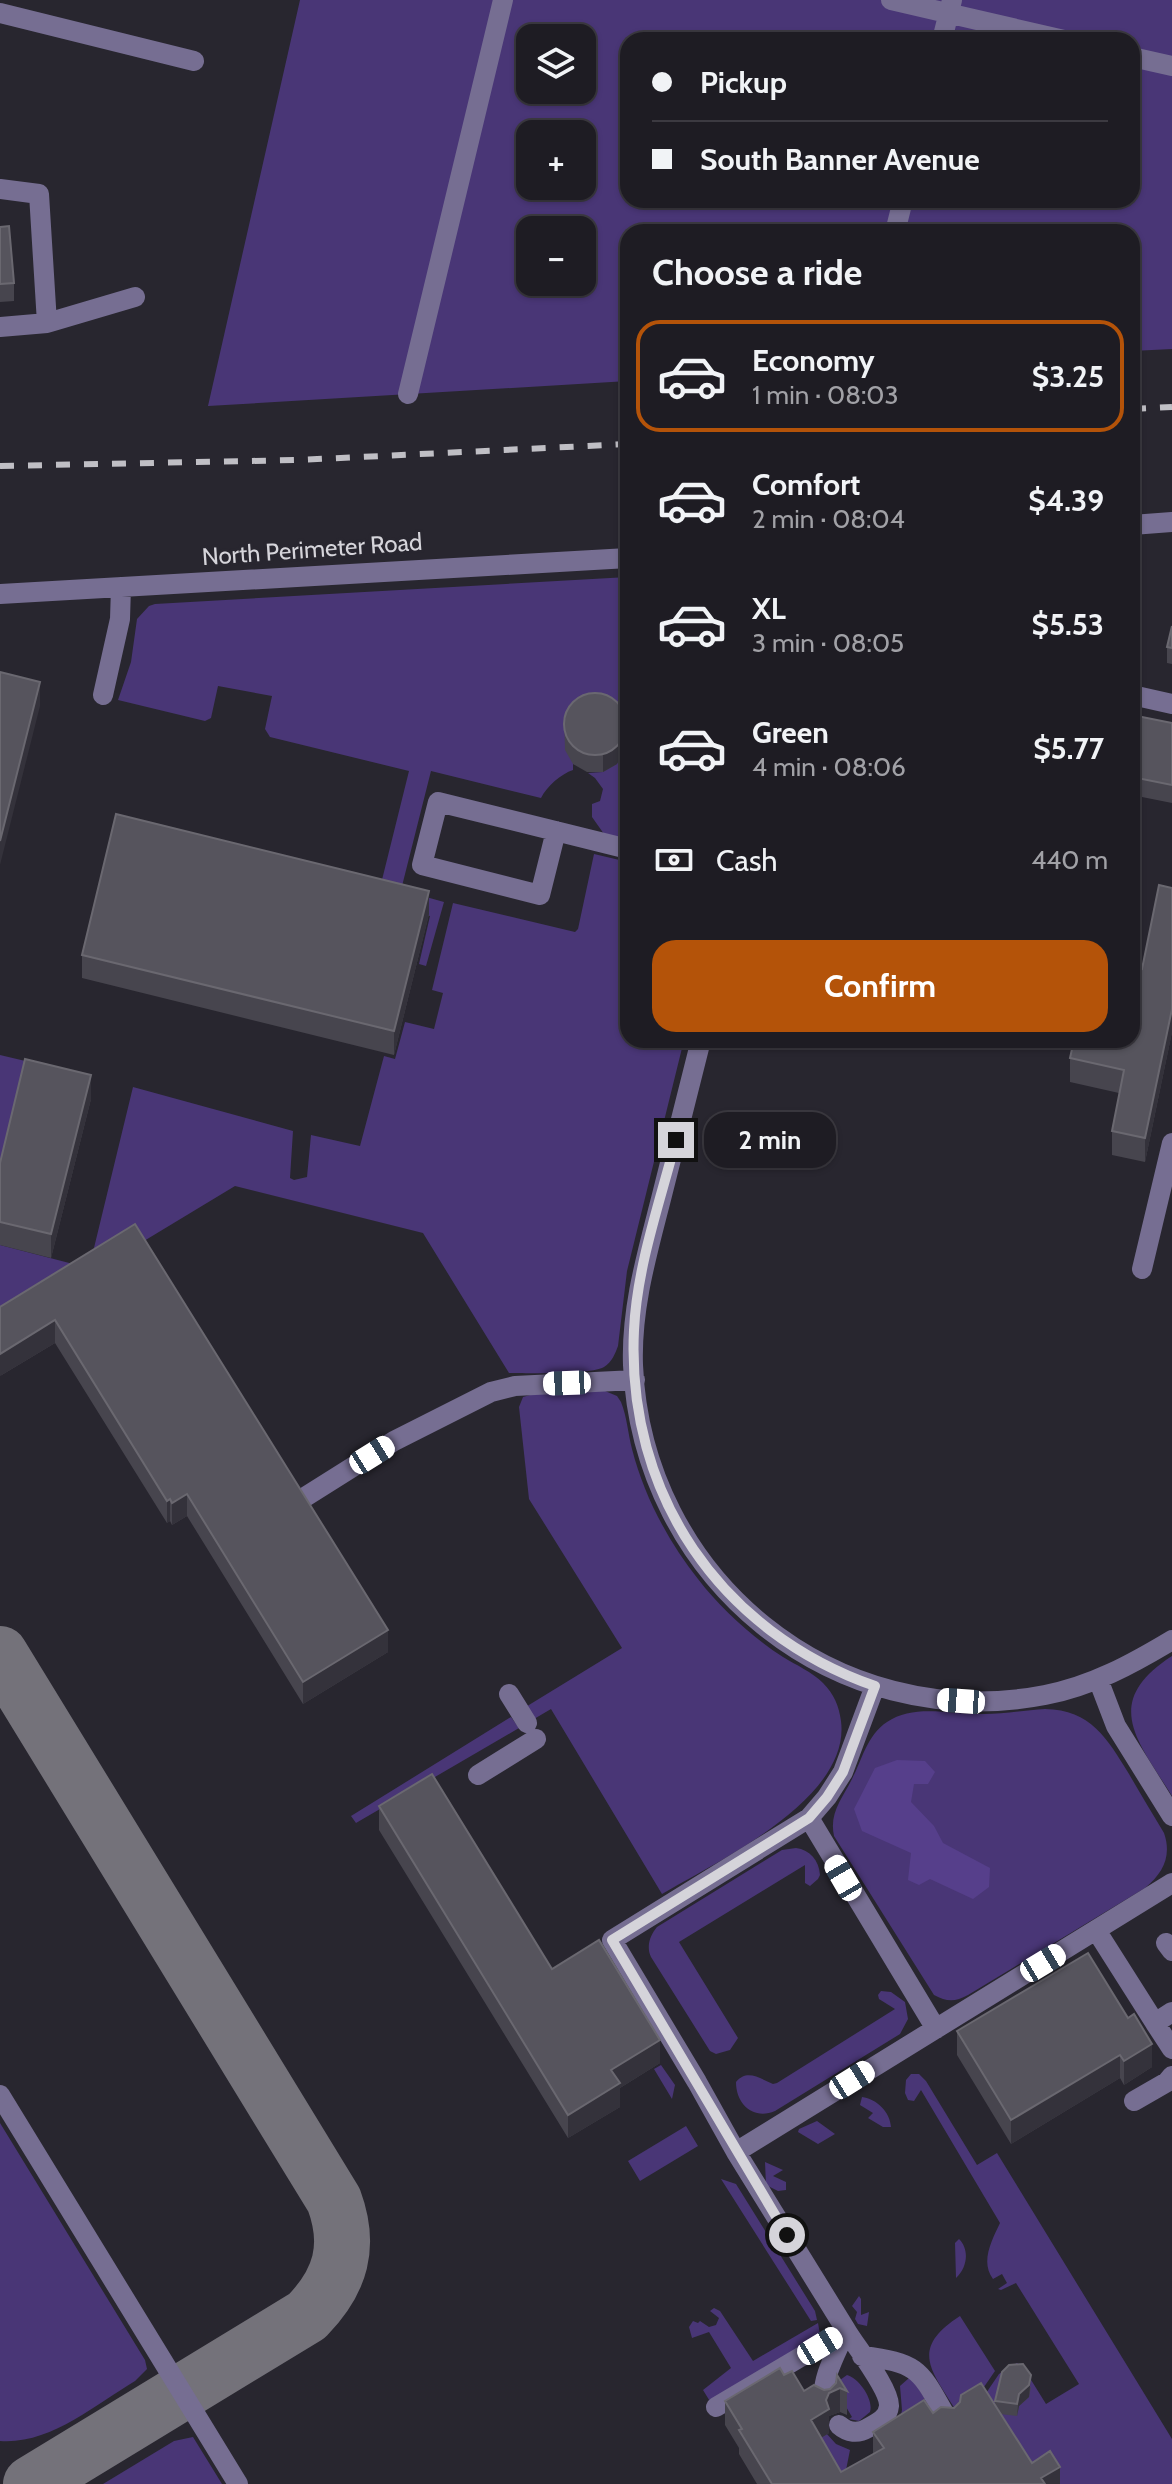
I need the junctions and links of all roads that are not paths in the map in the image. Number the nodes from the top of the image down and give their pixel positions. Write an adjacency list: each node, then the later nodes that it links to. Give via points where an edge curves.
1 (503, 0): 14 (street)
2 (891, 0): 3 (street)
3 (951, 6): 5 (street); 6 (street)
4 (0, 13): 8 (street)
5 (944, 32)
6 (1037, 32)
7 (1140, 59): 9 (street)
8 (194, 61)
9 (1172, 66)
10 (0, 189): 12 (street, via 39,194)
11 (135, 297): 12 (street)
12 (47, 323): 13 (street)
13 (0, 327)
14 (408, 394)
15 (1172, 522): 16 (street)
16 (1140, 524)
17 (620, 558): 18 (street, North Perimeter Road)
18 (121, 587): 19 (street, North Perimeter Road); 20 (street, via 120,619)
19 (0, 594)
20 (103, 695)
21 (1140, 697): 22 (street)
22 (1172, 704)
23 (556, 831): 23 (street, via 438,802 422,865 540,895); 24 (street)
24 (620, 847)
25 (699, 1048): 28 (street, via 637,1299)
26 (1171, 1141): 27 (street)
27 (1142, 1269)
28 (635, 1380): 29 (street, via 491,1392 394,1441); 32 (street, via 642,1433 656,1479 683,1532 719,1583 790,1646)
29 (305, 1497)
30 (1172, 1640): 31 (street)
31 (1098, 1679): 32 (street, via 1047,1695 995,1701 937,1699); 35 (street, via 1116,1726)
32 (875, 1686): 36 (street, via 843,1772)
33 (509, 1694): 34 (street, via 531,1731)
34 (478, 1775)
35 (1172, 1816)
36 (809, 1818): 40 (street); 45 (street, via 612,1940)
37 (1172, 1883): 38 (street)
38 (1096, 1930): 39 (street); 40 (street)
39 (1164, 2018): 41 (street)
40 (936, 2029): 45 (street)
41 (1172, 2049)
42 (1172, 2076): 44 (street)
43 (0, 2095): 52 (street)
44 (1134, 2101)
45 (736, 2152): 46 (street)
46 (846, 2330): 47 (street); 48 (street, via 825,2381); 49 (street)
47 (862, 2356): 50 (street, via 909,2366 923,2377); 51 (street, via 889,2406 884,2418 865,2431 851,2432)
48 (824, 2401)
49 (716, 2407)
50 (948, 2420)
51 (839, 2425)
52 (238, 2484)

